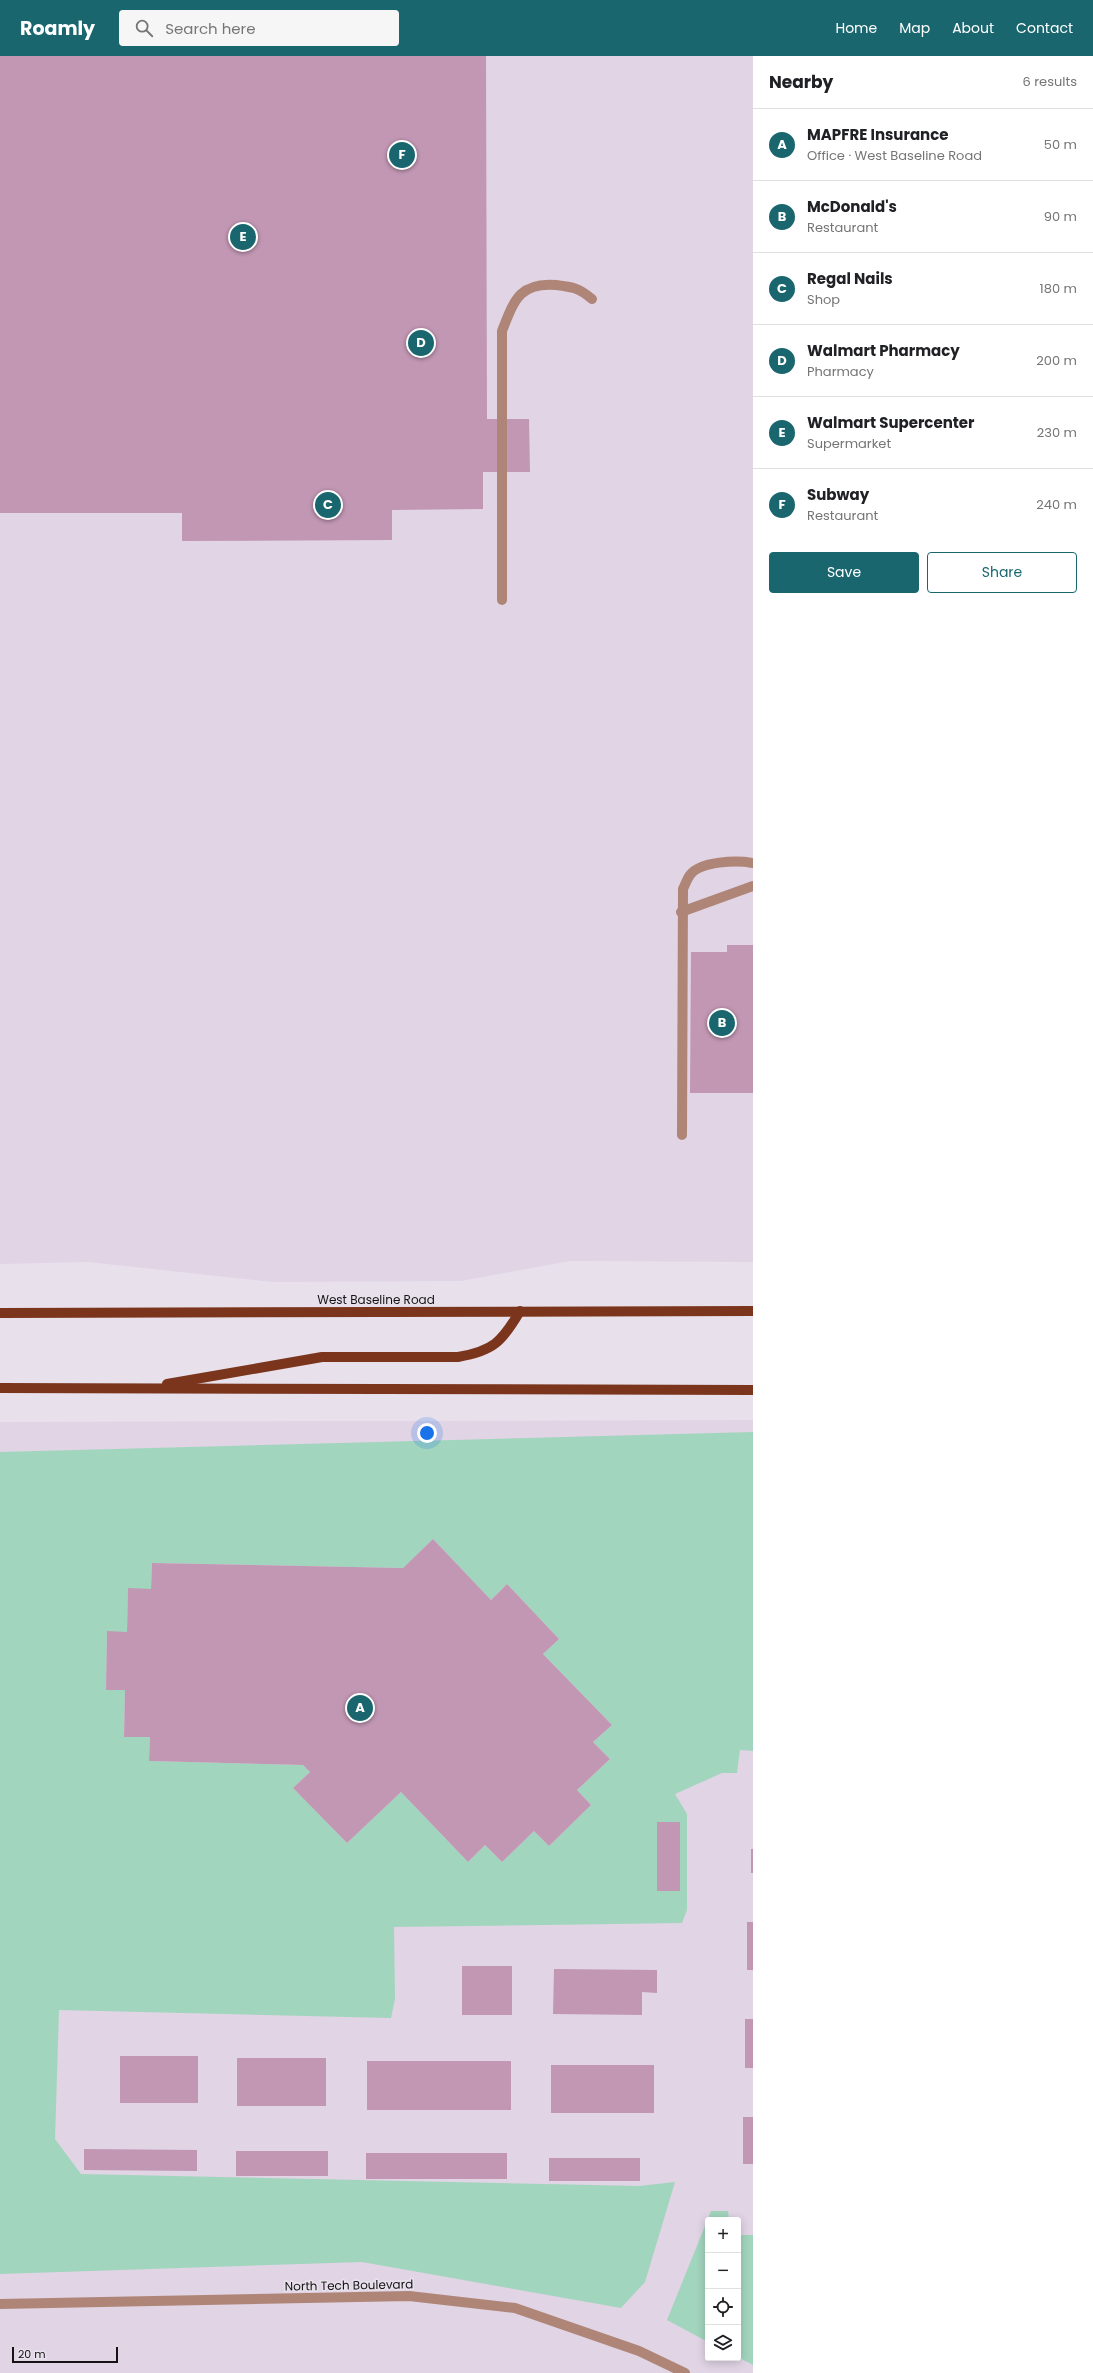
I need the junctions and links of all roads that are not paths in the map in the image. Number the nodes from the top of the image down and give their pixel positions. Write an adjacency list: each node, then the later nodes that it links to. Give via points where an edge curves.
1 (592, 299): 2 (street, via 580,289 567,286 541,284 526,289 513,303 502,331)
2 (502, 600)
3 (753, 863): 5 (street, via 718,863 700,867 690,874 682,889)
4 (753, 886): 5 (street)
5 (681, 912): 6 (street)
6 (682, 1135)
7 (520, 1311): 8 (main road, West Baseline Road); 9 (main road, West Baseline Road); 11 (main road, via 501,1340 476,1354 458,1358 322,1357)
8 (753, 1311)
9 (0, 1313)
10 (0, 1388): 11 (main road)
11 (142, 1389): 12 (main road)
12 (753, 1390)
13 (0, 2304): 14 (street, North Tech Boulevard, via 409,2296 515,2308 639,2351)
14 (685, 2373)

